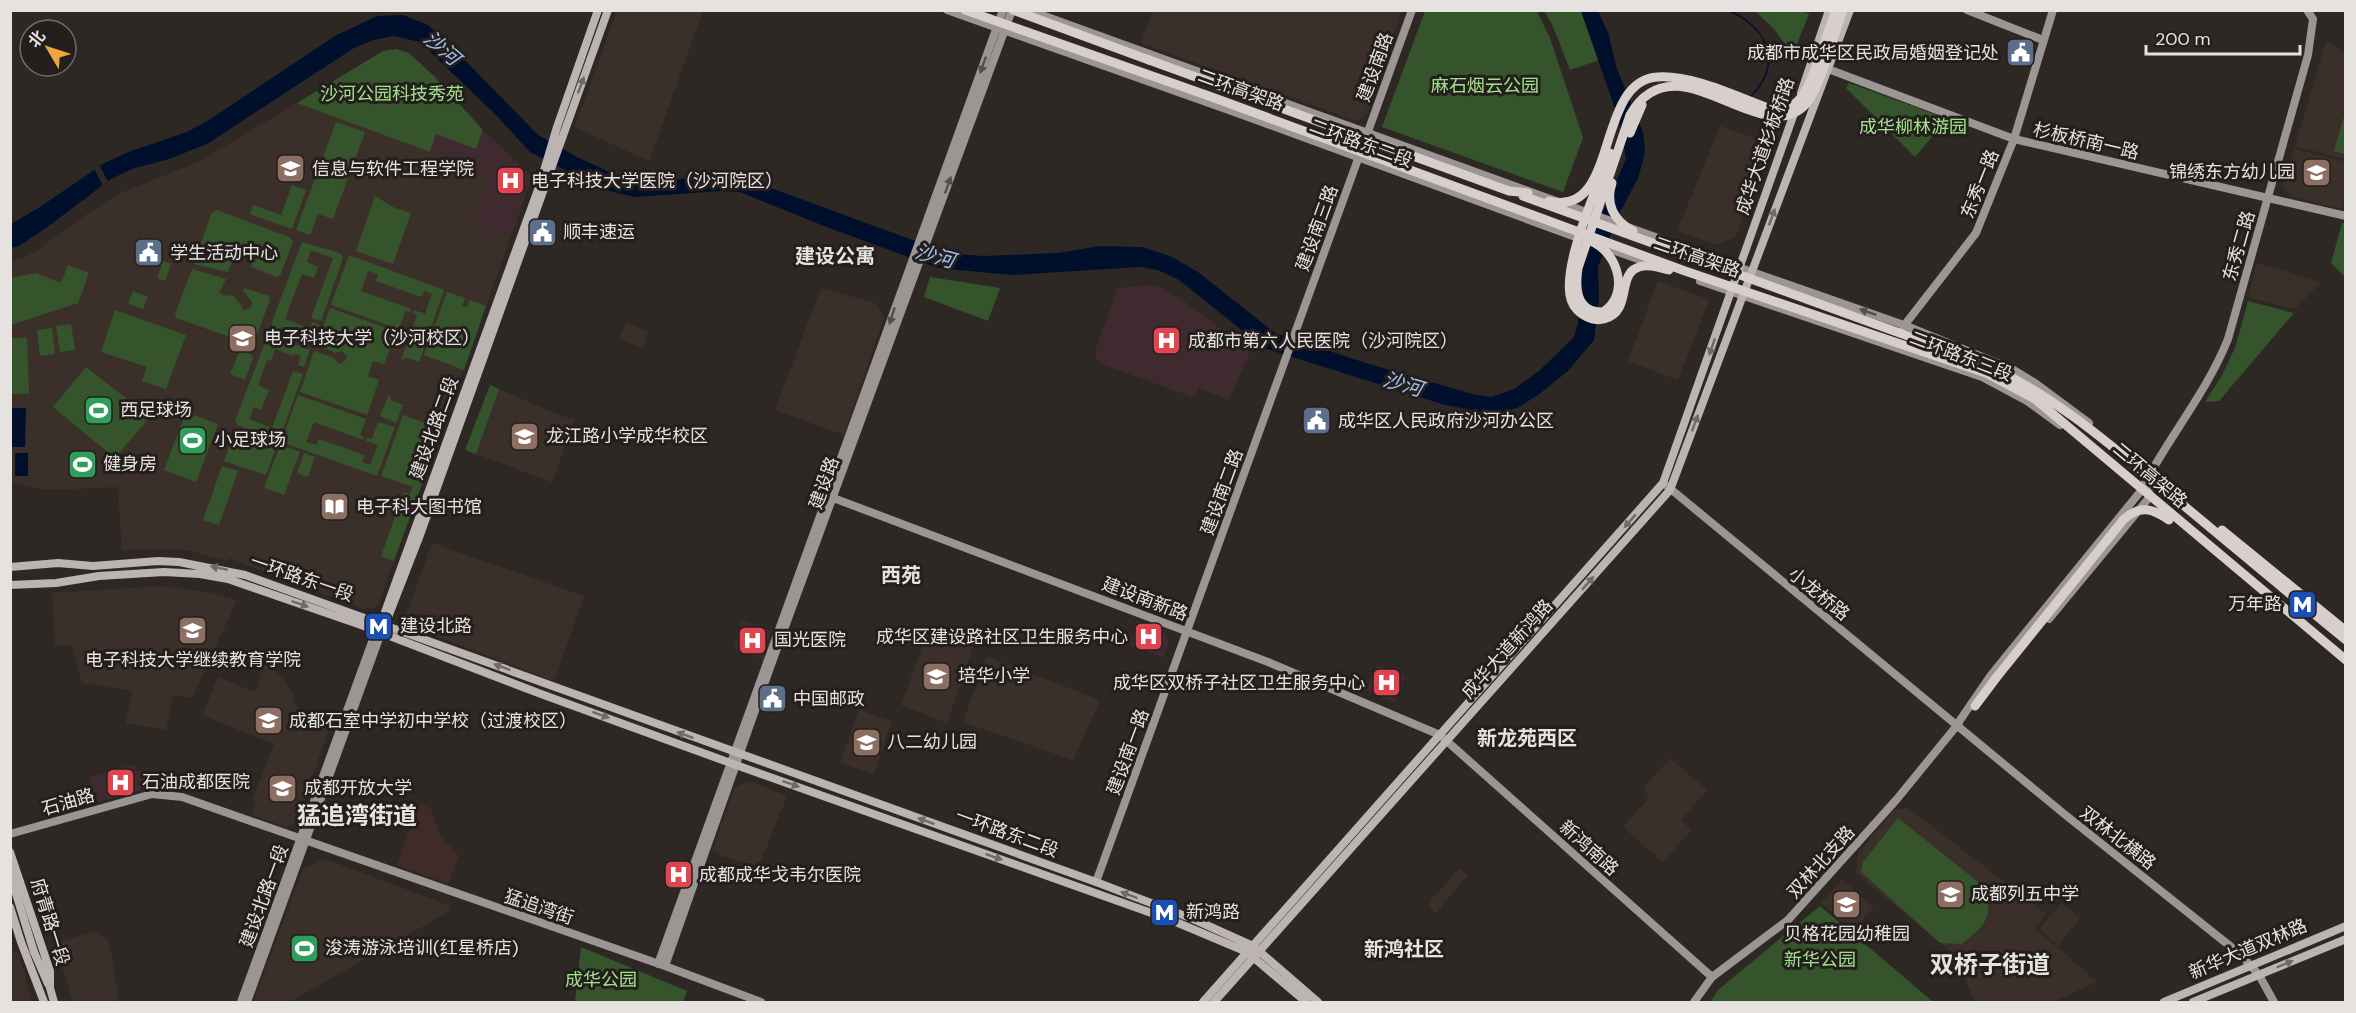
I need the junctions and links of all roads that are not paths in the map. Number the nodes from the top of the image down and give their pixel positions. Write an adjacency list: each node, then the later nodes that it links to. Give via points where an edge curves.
1 (598, 10): 21 (main road)
2 (608, 10): 21 (main road, one-way to 2)
3 (947, 10): 16 (street, 二环路东二段)
4 (965, 10): 27 (highway, 二环高架路, bridge)
5 (1003, 10): 16 (street, 建设路)
6 (1013, 10): 16 (street, 建设路); 24 (highway, 二环高架路, bridge)
7 (1028, 10): 20 (street, 二环路东二段)
8 (1412, 10): 20 (street, 建设南路)
9 (1829, 10): 29 (main road, 成华大道杉板桥路)
10 (1836, 10): 19 (highway, bridge, via 1809,86 1792,106 1773,109 1687,79)
11 (1843, 10): 19 (highway, bridge, via 1811,97 1791,115 1772,116)
12 (1850, 10): 18 (main road, 成华大道杉板桥路)
13 (1967, 10): 17 (street)
14 (2053, 10): 17 (street, 东秀一路)
15 (2308, 11): 25 (street, 东秀二路, via 2313,30 2308,55)
16 (1000, 30): 23 (street, 二环路东二段); 40 (street, 建设路, one-way to 16, via 920,264); 40 (street, 建设路, one-way to 40, via 911,260)
17 (2043, 40): 22 (street, 东秀一路)
18 (1828, 69): 22 (street, 杉板桥南一路); 31 (main road, 成华大道杉板桥路, one-way to 18)
19 (1673, 82): 24 (highway, bridge, via 1658,76 1644,79 1627,95 1590,187 1579,198 1560,203); 27 (highway, bridge, via 1651,90 1635,105 1613,162 1592,226 1588,237 1584,248 1576,282 1578,298 1588,310 1603,312 1616,297 1616,265 1608,251 1596,243 1590,241 1585,238); 28 (highway, bridge, via 1650,96 1640,108 1609,193 1618,220); 30 (highway, bridge, via 1649,84 1629,103 1576,248 1570,294 1577,310 1599,320 1608,318 1618,308 1628,276 1637,267)
20 (1367, 134): 23 (street, 建设南三路); 29 (street, 二环路东二段, bridge)
21 (558, 139): 45 (main road, 建设北路二段)
22 (2014, 139): 25 (street, 杉板桥南一路); 34 (street, 东秀一路, via 1976,233)
23 (1358, 158): 32 (street, 二环路东二段, bridge); 36 (street, 建设南三路)
24 (1509, 190): 28 (highway, 二环高架路, bridge)
25 (2269, 198): 26 (street, 杉板桥南一路); 37 (street, 东秀二路, via 2219,361 2207,386)
26 (2346, 216)
27 (1568, 228): 30 (highway, 二环高架路, bridge)
28 (1662, 246): 37 (highway, 二环高架路, bridge, via 1985,364 2035,389)
29 (1739, 267): 31 (street, 二环路东二段); 32 (main road, 成华大道杉板桥路)
30 (1684, 271): 42 (highway, 二环高架路, bridge, via 2004,381 2035,399)
31 (1752, 272): 33 (main road, 成华大道新鸿路); 34 (street, 二环路东三段, one-way to 31)
32 (1731, 291): 33 (street, 二环路东三段); 38 (main road, 成华大道新鸿路, one-way to 38)
33 (1742, 296): 35 (street, 二环路东三段); 38 (main road, 成华大道新鸿路, one-way to 33)
34 (1904, 325): 35 (street, 东秀一路); 37 (street, 二环路东三段, via 2024,375 2072,409)
35 (1889, 345): 39 (street, 二环路东三段, via 1982,377 2014,393 2059,424)
36 (1285, 364): 46 (street, 建设南二路)
37 (2146, 472): 39 (street, 东秀二路); 41 (street); 47 (highway, bridge, via 2171,487); 48 (highway, 二环高架路, bridge)
38 (1667, 487): 51 (street, 小龙桥路); 52 (main road, 成华大道新鸿路)
39 (2140, 492): 41 (street, 二环路东三段); 51 (street, 东秀二路, via 1991,675)
40 (831, 497): 46 (street, 建设南新路); 53 (street, 建设路)
41 (2148, 498): 49 (street, 二环路东三段); 50 (street, via 2000,681)
42 (2204, 542): 49 (highway, 二环高架路, bridge); 50 (highway, bridge, via 2158,512 2141,508 2132,512)
43 (12, 576): 44 (main road, 一环路东一段, one-way to 44, via 200,574); 44 (main road, 一环路东一段, one-way to 43, via 245,575 204,565 158,561)
44 (350, 617): 45 (main road, 一环路东一段)
45 (381, 628): 53 (main road, 一环路东一段, one-way to 45); 54 (main road, 一环路东一段, one-way to 54, via 541,694); 56 (street, 建设北路一段)
46 (1187, 631): 52 (street, 建设南新路); 59 (street, 建设南一路)
47 (2346, 631)
48 (2346, 639)
49 (2346, 661)
50 (1975, 706): 51 (street)
51 (1956, 726): 67 (street, 双林北横路); 69 (street, 双林北支路, via 1897,799 1788,920)
52 (1443, 738): 65 (main road, 成华大道新鸿路); 69 (street, 新鸿南路)
53 (737, 754): 54 (street, 建设路); 59 (main road, 一环路东二段, one-way to 53)
54 (733, 764): 65 (main road, 一环路东二段, one-way to 65); 66 (street, 建设路)
55 (10, 834): 56 (street, 石油路, via 152,794 191,800)
56 (304, 839): 66 (street, 猛追湾街); 74 (street, 建设北路一段); 75 (street, 建设北路一段)
57 (10, 852): 71 (main road, 府青路一段, via 50,971)
58 (10, 874): 64 (main road, bridge)
59 (1096, 882): 65 (main road, 一环路东二段, one-way to 59, via 1192,919)
60 (10, 885): 64 (main road, bridge)
61 (10, 907): 70 (main road, 府青路一段)
62 (2346, 926): 67 (main road, 新华大道双林路)
63 (2346, 939): 68 (main road, 新华大道双林路, one-way to 63)
64 (32, 952): 70 (main road); 71 (main road)
65 (1254, 952): 77 (main road, 成华大道新鸿路); 78 (main road, 成华大道新鸿路); 79 (main road); 80 (main road)
66 (661, 965): 76 (street, 猛追湾街)
67 (2252, 966): 68 (street, 双林北横路); 82 (main road, 新华大道双林路)
68 (2259, 975): 83 (main road, 新华大道双林路); 84 (street, 双林北横路)
69 (1712, 977): 81 (street, 双林北支路)
70 (38, 984): 72 (main road, 府青路一段)
71 (50, 988): 73 (main road, 府青路一段)
72 (44, 1002)
73 (54, 1002)
74 (241, 1002)
75 (247, 1002)
76 (761, 1002)
77 (1203, 1002)
78 (1214, 1002)
79 (1306, 1002)
80 (1318, 1002)
81 (1694, 1002)
82 (2164, 1002)
83 (2193, 1002)
84 (2274, 1002)

